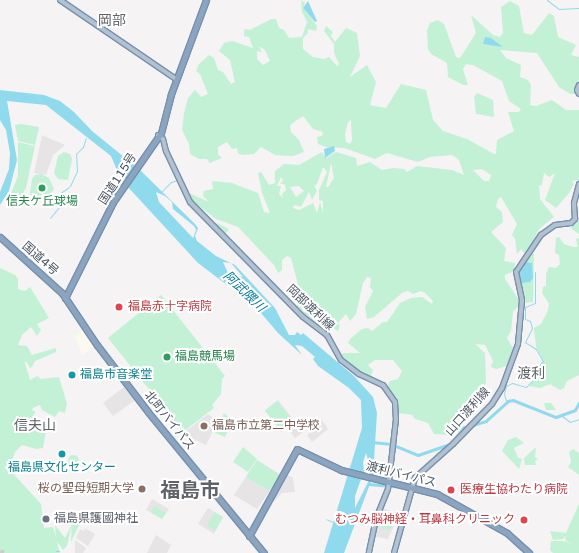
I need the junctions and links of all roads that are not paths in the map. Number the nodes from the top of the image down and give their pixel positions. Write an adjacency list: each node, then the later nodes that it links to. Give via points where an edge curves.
1 (60, 0): 3 (main road)
2 (206, 0): 3 (highway, 国道115号)
3 (176, 79): 6 (highway, 国道115号)
4 (579, 86): 5 (main road)
5 (579, 94)
6 (159, 135): 9 (highway, 国道115号, via 120,190); 10 (main road, 岡部渡利線, via 191,204 303,317 327,335 341,360 357,373 385,388 396,408)
7 (579, 184): 11 (main road, 山口渡利線, via 574,200 575,219 570,223 555,225 541,235 516,272 522,300 518,344 499,394 453,444 416,478)
8 (0, 238): 9 (highway, 国道4号)
9 (65, 297): 12 (highway, 北町バイパス, via 97,345 148,412)
10 (389, 485): 11 (highway, 渡利バイパス); 12 (highway, 渡利バイパス, via 376,479 342,471 298,450); 14 (main road, 岡部渡利線, via 376,519)
11 (412, 487): 15 (main road, 山口渡利線); 16 (highway, 渡利バイパス, via 437,494 497,526)
12 (249, 536): 13 (highway, 北町バイパス)
13 (263, 553)
14 (369, 553)
15 (394, 553)
16 (529, 553)

